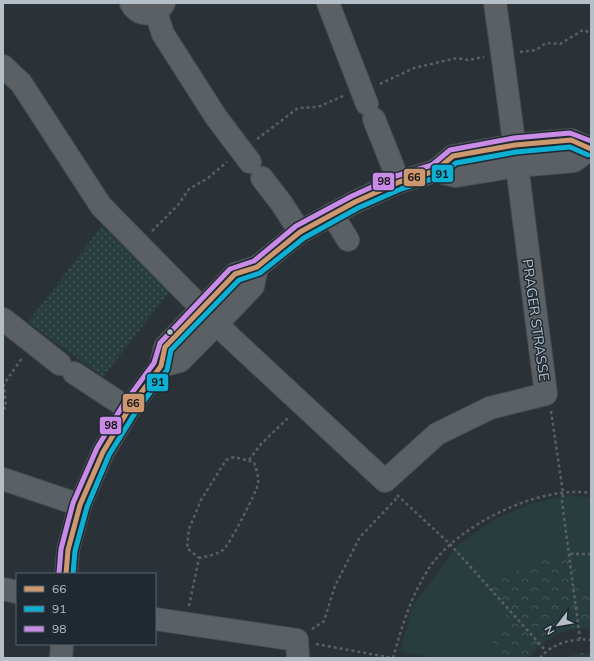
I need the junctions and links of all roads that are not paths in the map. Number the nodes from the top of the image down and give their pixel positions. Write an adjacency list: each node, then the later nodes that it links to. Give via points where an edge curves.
1 (131, 3): 4 (street, via 141,13 146,14)
2 (328, 3): 10 (street)
3 (495, 3): 6 (street, PRAGER STRASSE)
4 (160, 7): 12 (street, via 163,34 216,117)
5 (3, 66): 14 (street, via 21,83 101,206)
6 (515, 145): 7 (street, via 571,140); 8 (street, PRAGER STRASSE); 9 (street, via 453,156)
7 (591, 149): 8 (street, via 574,161)
8 (516, 166): 9 (street, via 456,176); 14 (street, PRAGER STRASSE, via 546,394 490,408 438,434 392,489)
9 (435, 171): 10 (street)
10 (399, 182): 11 (street)
11 (332, 214): 12 (street); 13 (street)
12 (300, 232): 14 (street, via 257,267 235,274)
13 (348, 240)
14 (210, 316): 16 (street, via 166,347 161,366)
15 (3, 319): 16 (street, via 67,369)
16 (129, 409): 18 (street, via 103,452)
17 (3, 479): 18 (street)
18 (80, 505): 19 (street, via 68,550)
19 (66, 573)
20 (3, 589): 21 (street)
21 (16, 592)
22 (156, 619): 24 (street)
23 (62, 645): 25 (street)
24 (298, 649)
25 (61, 658)

